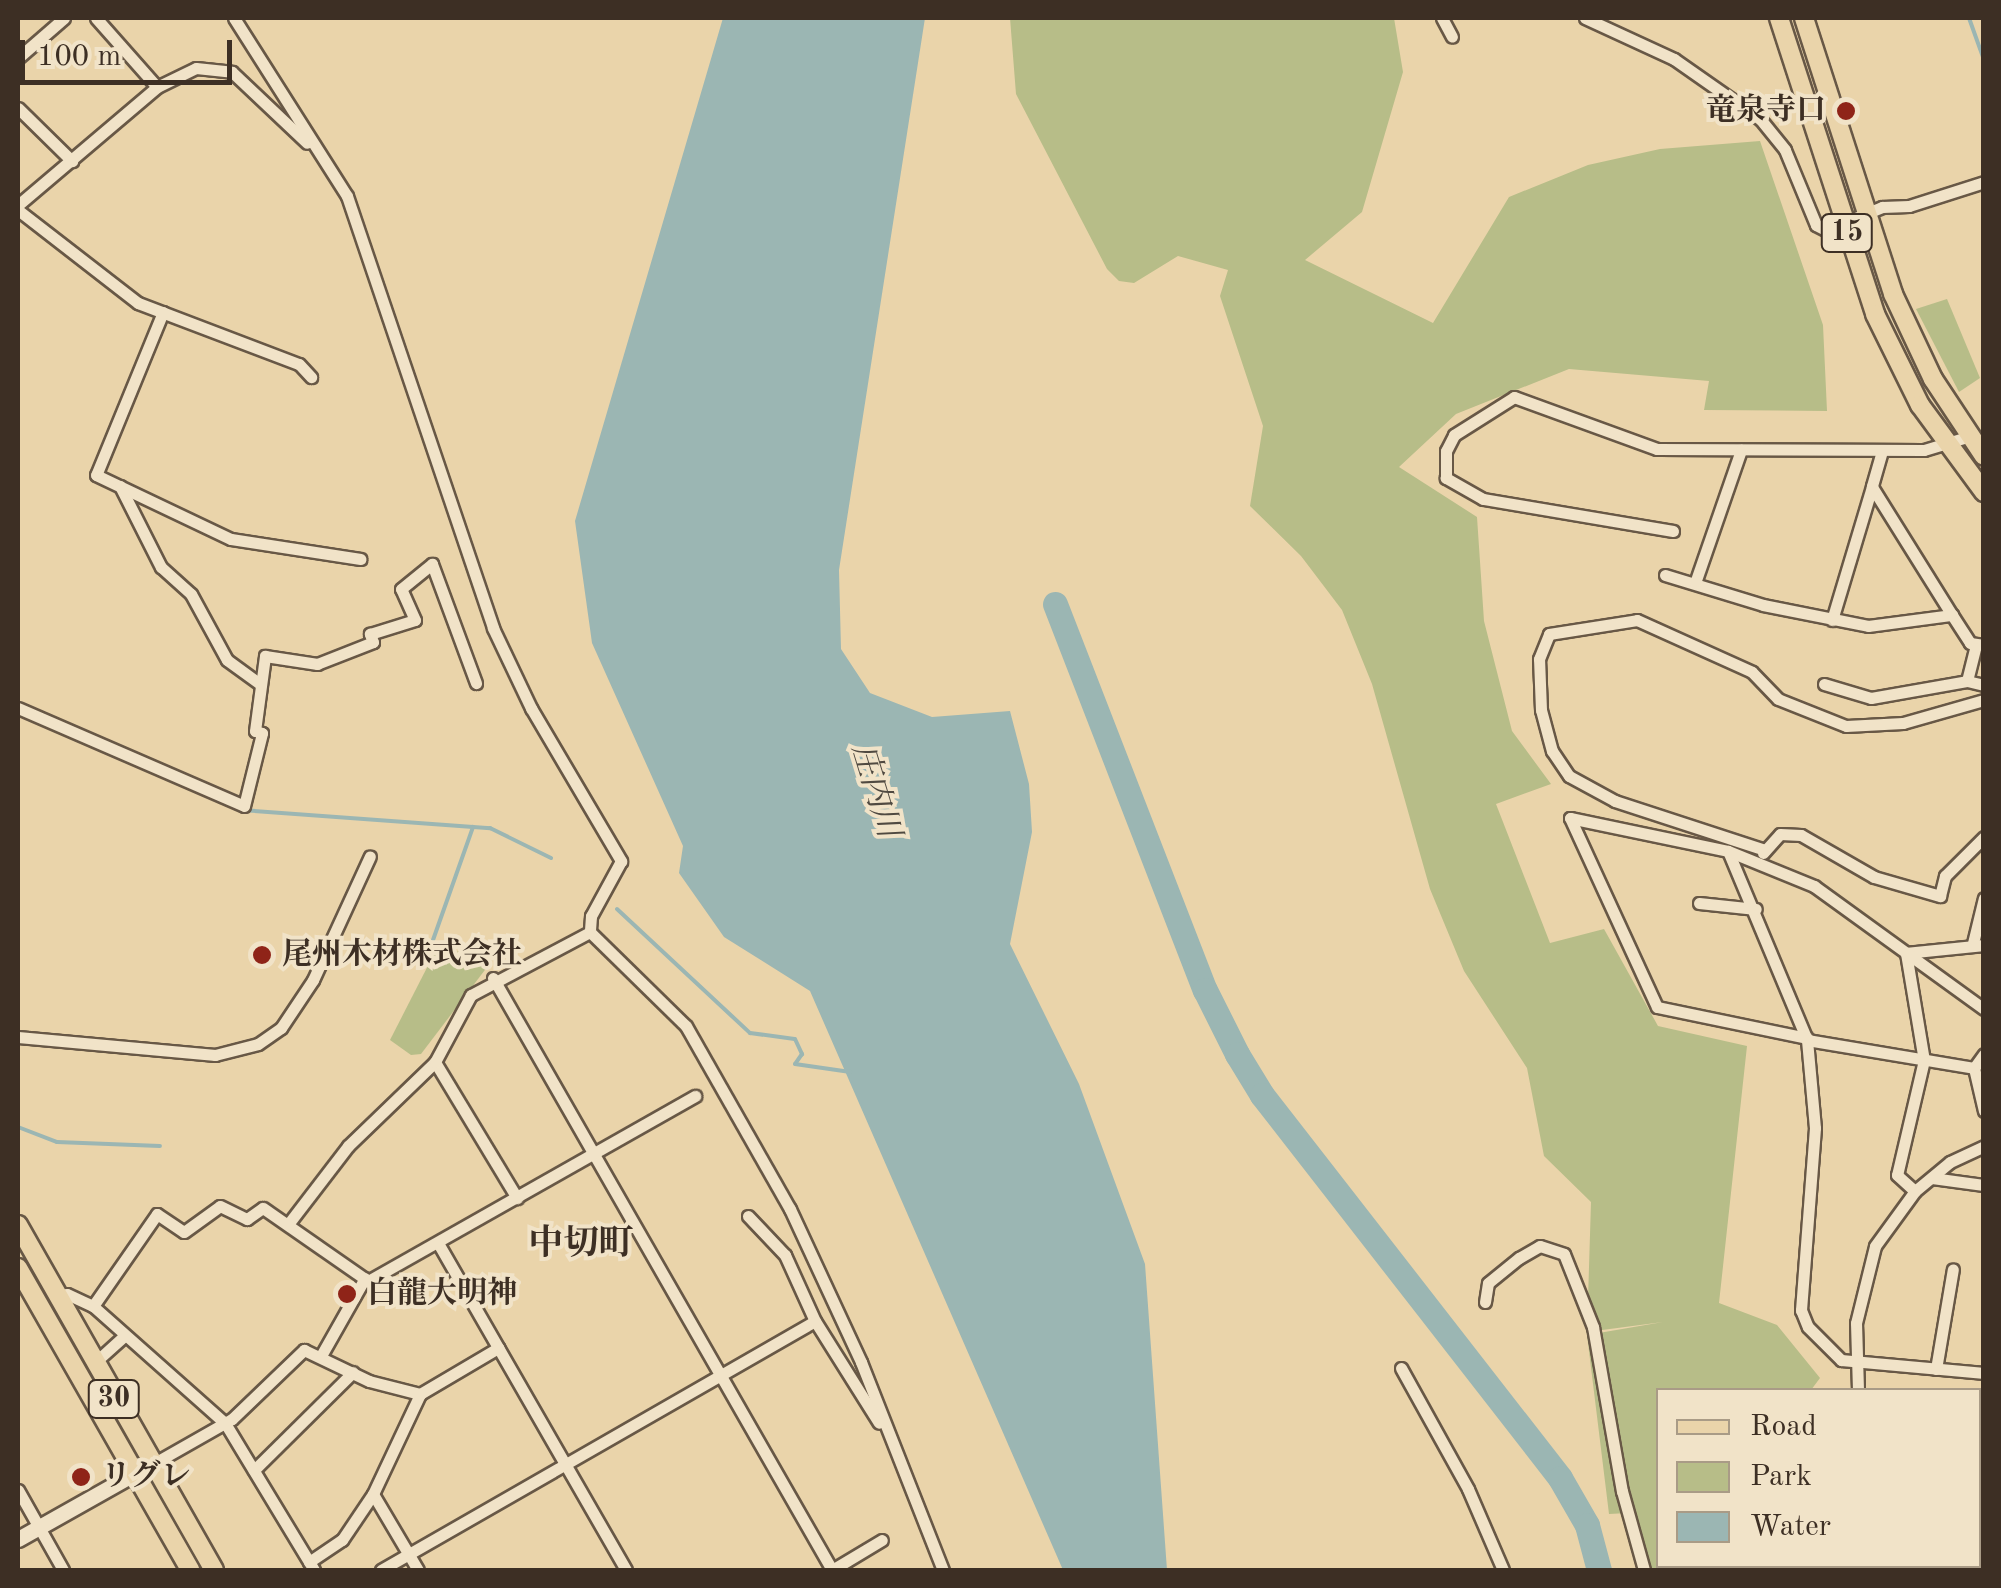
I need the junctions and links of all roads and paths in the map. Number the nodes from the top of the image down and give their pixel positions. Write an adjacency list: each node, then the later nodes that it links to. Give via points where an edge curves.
1 (64, 18): 9 (street)
2 (96, 18): 10 (street)
3 (234, 18): 12 (street)
4 (1442, 18): 8 (street)
5 (1585, 18): 17 (street, via 1731,94 1785,150 1816,225 1826,230)
6 (1778, 18): 17 (main road, 15)
7 (1804, 18): 16 (main road, 15)
8 (1452, 37)
9 (18, 58)
10 (158, 87): 12 (street, via 214,66 244,81 286,128); 13 (street)
11 (18, 108): 13 (street)
12 (311, 144): 49 (street, via 348,196 493,628 531,708 621,861 591,916)
13 (72, 160): 15 (street)
14 (1984, 182): 16 (street)
15 (18, 208): 18 (street, via 106,283)
16 (1867, 216): 17 (street); 20 (main road, 15, via 1903,317)
17 (1844, 224): 21 (main road, 15, via 1883,332)
18 (163, 312): 19 (street, via 298,364); 25 (street, via 96,476)
19 (311, 377)
20 (1963, 431): 21 (street); 24 (main road, 15)
21 (1943, 441): 23 (street, via 1924,450); 27 (main road, 15)
22 (1741, 450): 23 (street); 28 (street, via 1641,447 1514,396 1454,436 1446,451 1446,478 1484,499); 31 (street)
23 (1882, 451): 26 (street)
24 (1984, 456)
25 (120, 486): 29 (street, via 231,539); 37 (street, via 161,568 191,594 227,660)
26 (1872, 486): 32 (street); 33 (street)
27 (1984, 492)
28 (1673, 530)
29 (360, 559)
30 (1665, 575): 31 (street)
31 (1695, 584): 33 (street)
32 (1952, 615): 33 (street, via 1881,626); 34 (street)
33 (1832, 620)
34 (1979, 646): 35 (street)
35 (1967, 681): 38 (street, via 1871,698); 39 (street)
36 (476, 683): 37 (street, via 432,564 401,589 415,620 370,634 373,642 317,664 266,656)
37 (260, 684): 41 (street, via 255,731 262,733 244,806)
38 (1824, 684)
39 (1984, 685)
40 (1984, 700): 45 (street, via 1903,723 1846,726 1778,700 1752,672 1637,620 1570,626 1546,638 1541,710 1552,750 1569,776)
41 (18, 708)
42 (1984, 838): 45 (street, via 1945,876 1940,896 1874,877 1801,835 1780,834)
43 (1728, 851): 45 (street); 48 (street); 55 (street, via 1570,818 1657,1007)
44 (370, 856): 54 (street, via 313,980 281,1028 258,1044 215,1056)
45 (1762, 856): 51 (street, via 1853,910)
46 (1984, 898): 50 (street)
47 (1699, 903): 48 (street)
48 (1756, 910): 55 (street)
49 (590, 932): 52 (street); 92 (street, via 686,1026 711,1068 790,1208)
50 (1978, 944): 51 (street)
51 (1906, 952): 53 (street); 57 (street)
52 (492, 978): 58 (street, via 471,995); 63 (street)
53 (1984, 1010)
54 (18, 1038)
55 (1807, 1039): 57 (street); 83 (street, via 1815,1128 1801,1310 1824,1348)
56 (1984, 1054): 59 (street)
57 (1924, 1060): 59 (street); 66 (street, via 1897,1175)
58 (435, 1062): 67 (street); 69 (street, via 348,1146)
59 (1974, 1068): 61 (street)
60 (695, 1096): 63 (street)
61 (1984, 1111)
62 (1984, 1146): 64 (street)
63 (593, 1155): 67 (street); 88 (street)
64 (1932, 1178): 65 (street); 66 (street)
65 (1984, 1185)
66 (1914, 1191): 83 (street, via 1875,1246 1862,1285)
67 (517, 1198): 71 (street)
68 (748, 1216): 78 (street, via 786,1255)
69 (289, 1223): 74 (street); 77 (street, via 264,1208 247,1219 220,1206 184,1232 157,1214)
70 (18, 1225): 75 (main road, 30)
71 (438, 1243): 74 (street); 80 (street)
72 (18, 1268): 96 (main road, 30)
73 (1953, 1270): 85 (street)
74 (364, 1278): 81 (street)
75 (60, 1298): 77 (street, via 67,1294); 93 (main road, 30)
76 (1484, 1302): 112 (street, via 1488,1282 1519,1258 1540,1246 1564,1254 1594,1327 1622,1490)
77 (93, 1306): 79 (street)
78 (815, 1321): 88 (street); 92 (street)
79 (124, 1336): 82 (street); 91 (street)
80 (498, 1348): 90 (street); 94 (street)
81 (322, 1354): 86 (street); 91 (street, via 310,1348 296,1355)
82 (102, 1356)
83 (1852, 1362): 85 (street); 89 (street)
84 (1401, 1368): 111 (street, via 1468,1489)
85 (1936, 1369): 87 (street)
86 (353, 1372): 90 (street); 95 (street)
87 (1984, 1373)
88 (718, 1379): 94 (street); 101 (street, via 832,1570)
89 (1858, 1388)
90 (420, 1394): 98 (street)
91 (225, 1424): 93 (street); 95 (street)
92 (892, 1442): 110 (street)
93 (154, 1464): 96 (street); 106 (main road, 30)
94 (565, 1467): 102 (street); 109 (street)
95 (254, 1470): 103 (street)
96 (135, 1473): 99 (street); 105 (main road, 30)
97 (18, 1490): 99 (street)
98 (373, 1494): 102 (street); 103 (street, via 342,1540)
99 (40, 1528): 100 (street); 104 (street)
100 (18, 1539)
101 (882, 1540)
102 (408, 1554): 107 (street); 108 (street)
103 (312, 1566)
104 (63, 1570)
105 (190, 1570)
106 (214, 1570)
107 (381, 1570)
108 (418, 1570)
109 (626, 1570)
110 (943, 1570)
111 (1502, 1570)
112 (1644, 1570)

